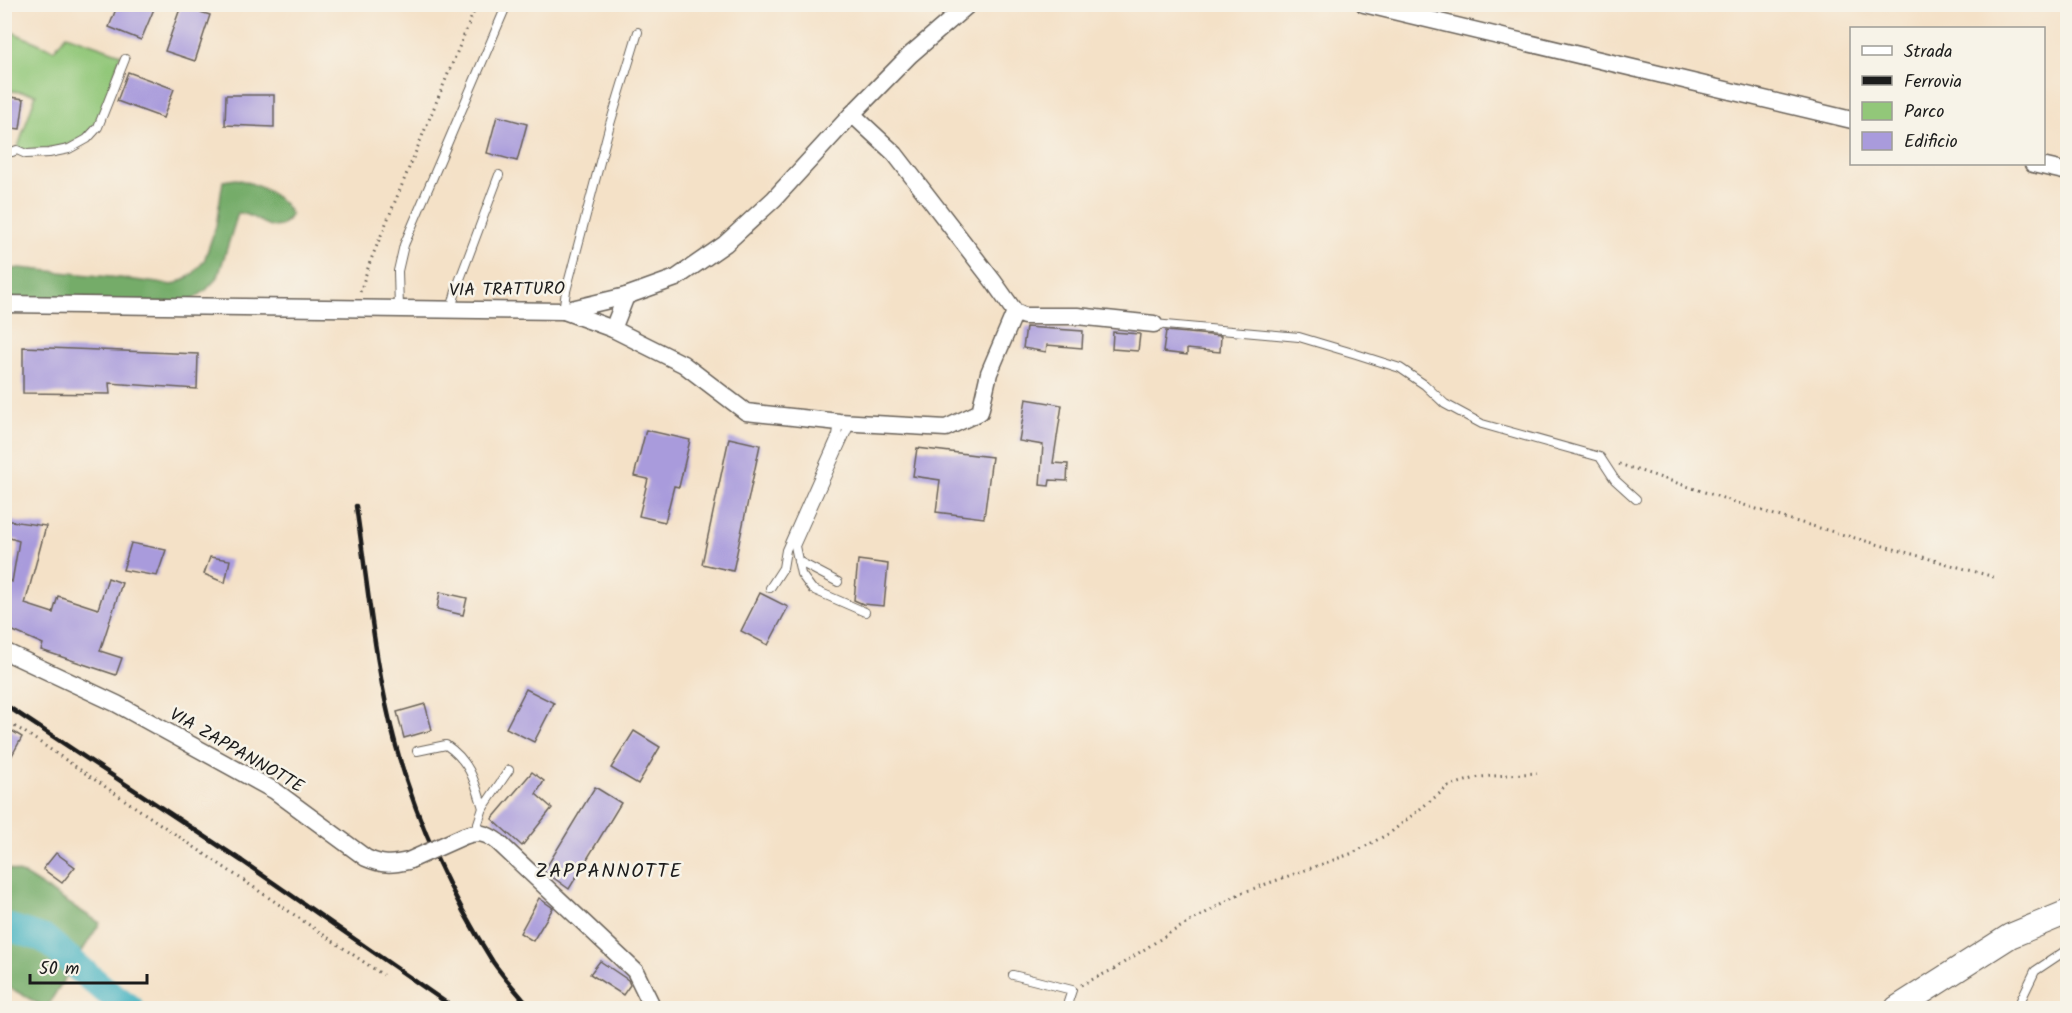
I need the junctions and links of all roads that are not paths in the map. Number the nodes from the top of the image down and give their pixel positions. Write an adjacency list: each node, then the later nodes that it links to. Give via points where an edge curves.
1 (507, 4): 14 (lane, via 404,245 398,271)
2 (969, 4): 6 (street, VIA TRATTURO, via 910,55)
3 (1364, 4): 7 (street)
4 (638, 32): 16 (lane, via 607,135)
5 (125, 58): 8 (lane, via 98,127 87,139 69,149 49,153)
6 (852, 114): 12 (street, VIA TRATTURO, via 774,199 725,244 676,278); 17 (street, via 895,154)
7 (1850, 120)
8 (4, 151)
9 (2036, 165): 10 (street)
10 (2067, 172)
11 (499, 175): 15 (lane)
12 (626, 296): 16 (street, VIA TRATTURO); 19 (street)
13 (4, 304): 14 (street, VIA TRATTURO)
14 (399, 309): 15 (street, VIA TRATTURO)
15 (451, 310): 16 (street, VIA TRATTURO)
16 (563, 311): 19 (street)
17 (1015, 312): 18 (street, via 1024,316 1077,316); 20 (street, via 989,373 980,412 946,428)
18 (1154, 324): 21 (lane, via 1299,337 1400,368 1445,404 1482,424 1600,457 1615,480)
19 (613, 329): 20 (street, via 683,364 746,412)
20 (845, 422): 22 (lane, via 795,546); 24 (lane, via 786,550 783,568)
21 (1636, 499)
22 (798, 561): 23 (lane); 25 (lane, via 801,574 812,589)
23 (838, 582)
24 (770, 588)
25 (865, 612)
26 (4, 651): 30 (street, VIA ZAPPANNOTTE, bridge, via 117,704 275,791 379,864 408,861)
27 (417, 751): 29 (lane, via 446,745 458,753 472,775)
28 (509, 770): 29 (lane)
29 (483, 808): 30 (lane)
30 (470, 834): 34 (street, via 488,835 498,842 635,971)
31 (2067, 912): 36 (main road, via 2010,936)
32 (2067, 949): 37 (lane, via 2035,971 2021,1000)
33 (1013, 975): 35 (lane, via 1072,990)
34 (653, 1008)
35 (1066, 1008)
36 (1897, 1008)
37 (2023, 1008)

